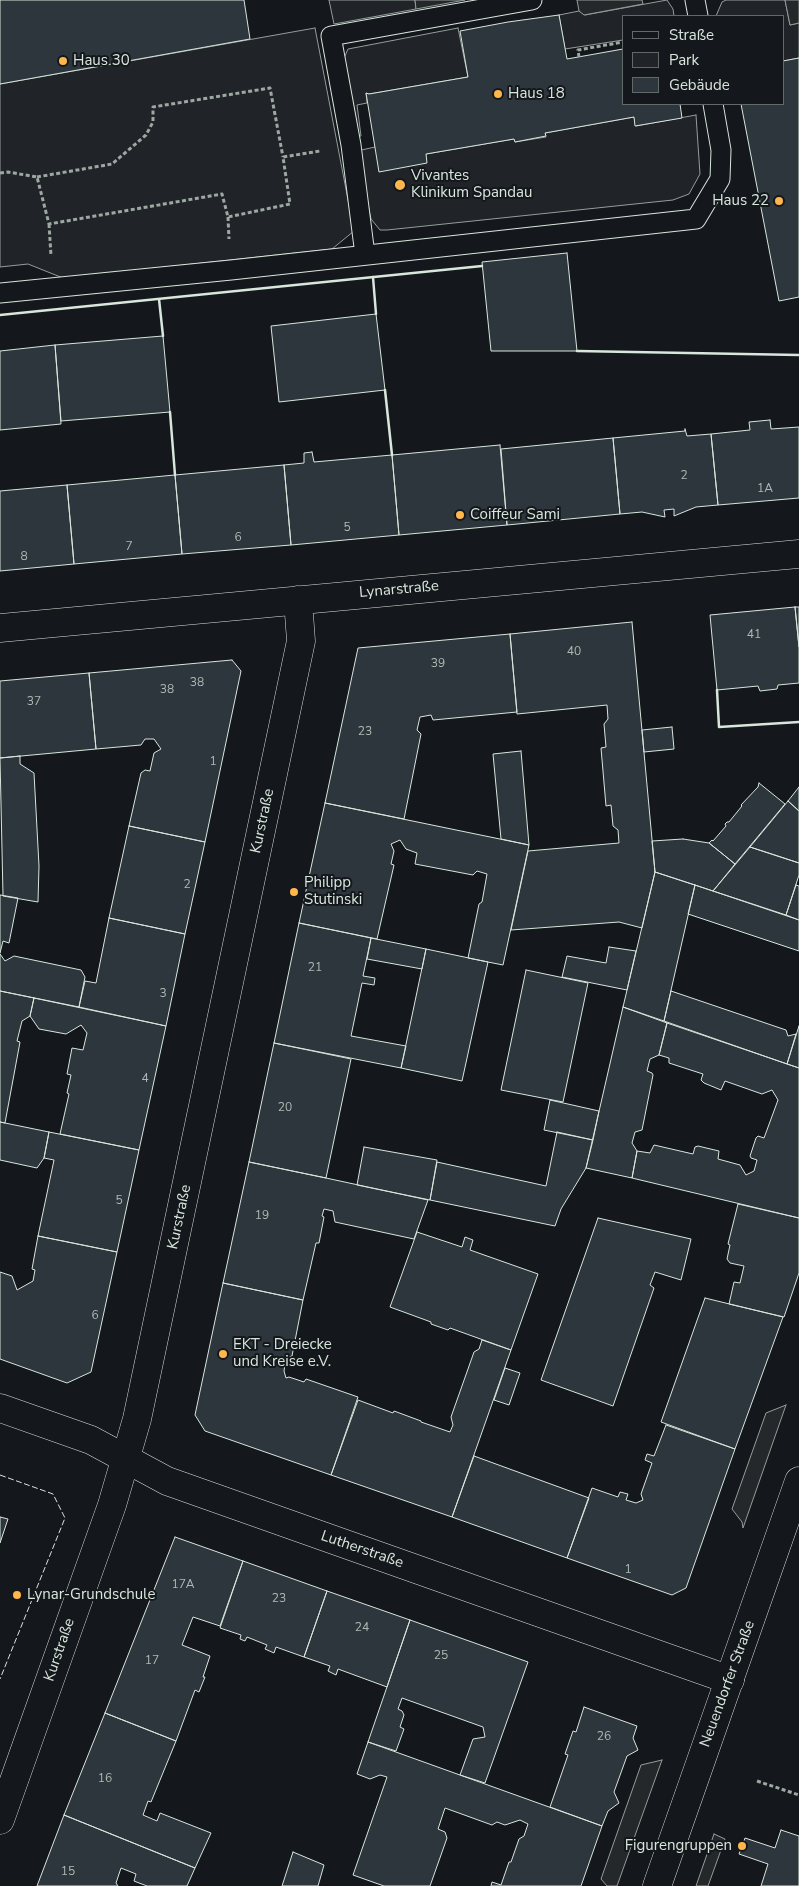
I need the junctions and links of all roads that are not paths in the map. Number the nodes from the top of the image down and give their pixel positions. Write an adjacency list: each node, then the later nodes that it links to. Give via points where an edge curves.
1 (532, 0): 5 (lane, via 331,36)
2 (695, 0): 3 (lane)
3 (698, 15)
4 (713, 105): 5 (lane, via 721,150 720,179 696,219)
5 (365, 255): 6 (lane)
6 (0, 293)
7 (799, 554): 8 (street, Lynarstraße)
8 (298, 600): 9 (street, Lynarstraße); 11 (street, Kurstraße, via 301,640)
9 (0, 628)
10 (0, 1408): 11 (street, Lutherstraße, via 91,1440)
11 (126, 1459): 13 (street, Lutherstraße, via 167,1481); 14 (street, Kurstraße)
12 (799, 1481): 13 (street, Neuendorfer Straße)
13 (730, 1680): 15 (street, Neuendorfer Straße)
14 (0, 1820)
15 (657, 1886)

